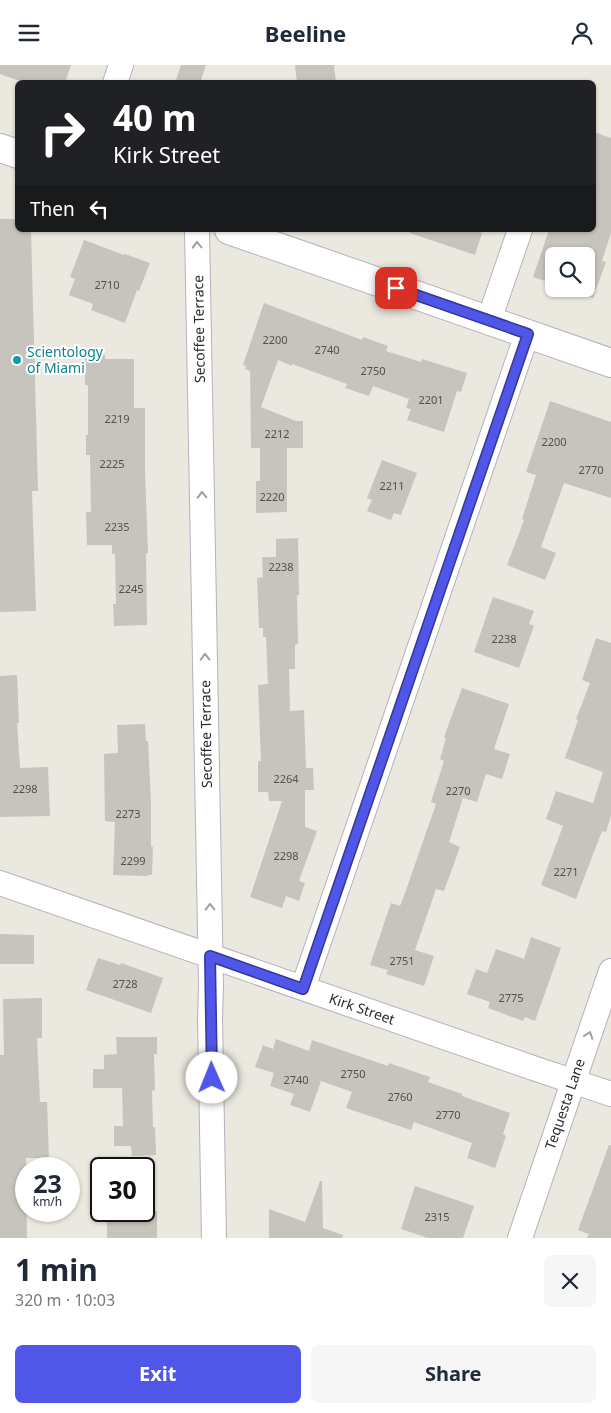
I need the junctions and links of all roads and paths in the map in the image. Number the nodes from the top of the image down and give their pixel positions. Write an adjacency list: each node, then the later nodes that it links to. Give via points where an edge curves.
1 (121, 65): 2 (street)
2 (116, 80)
3 (0, 148): 4 (street)
4 (15, 153)
5 (197, 232): 12 (street, Secoffee Terrace, one-way to 5)
6 (235, 232): 8 (street)
7 (519, 232): 8 (street)
8 (489, 320): 9 (street)
9 (528, 334): 10 (street); 14 (street)
10 (611, 363)
11 (0, 883): 12 (street, Kirk Street)
12 (210, 956): 14 (street, Kirk Street); 17 (street, Secoffee Terrace)
13 (611, 971): 15 (street, Tequesta Lane, one-way to 13)
14 (303, 989): 15 (street, Kirk Street)
15 (573, 1081): 16 (street, Kirk Street); 18 (street, Tequesta Lane)
16 (611, 1094)
17 (214, 1238)
18 (520, 1238)

